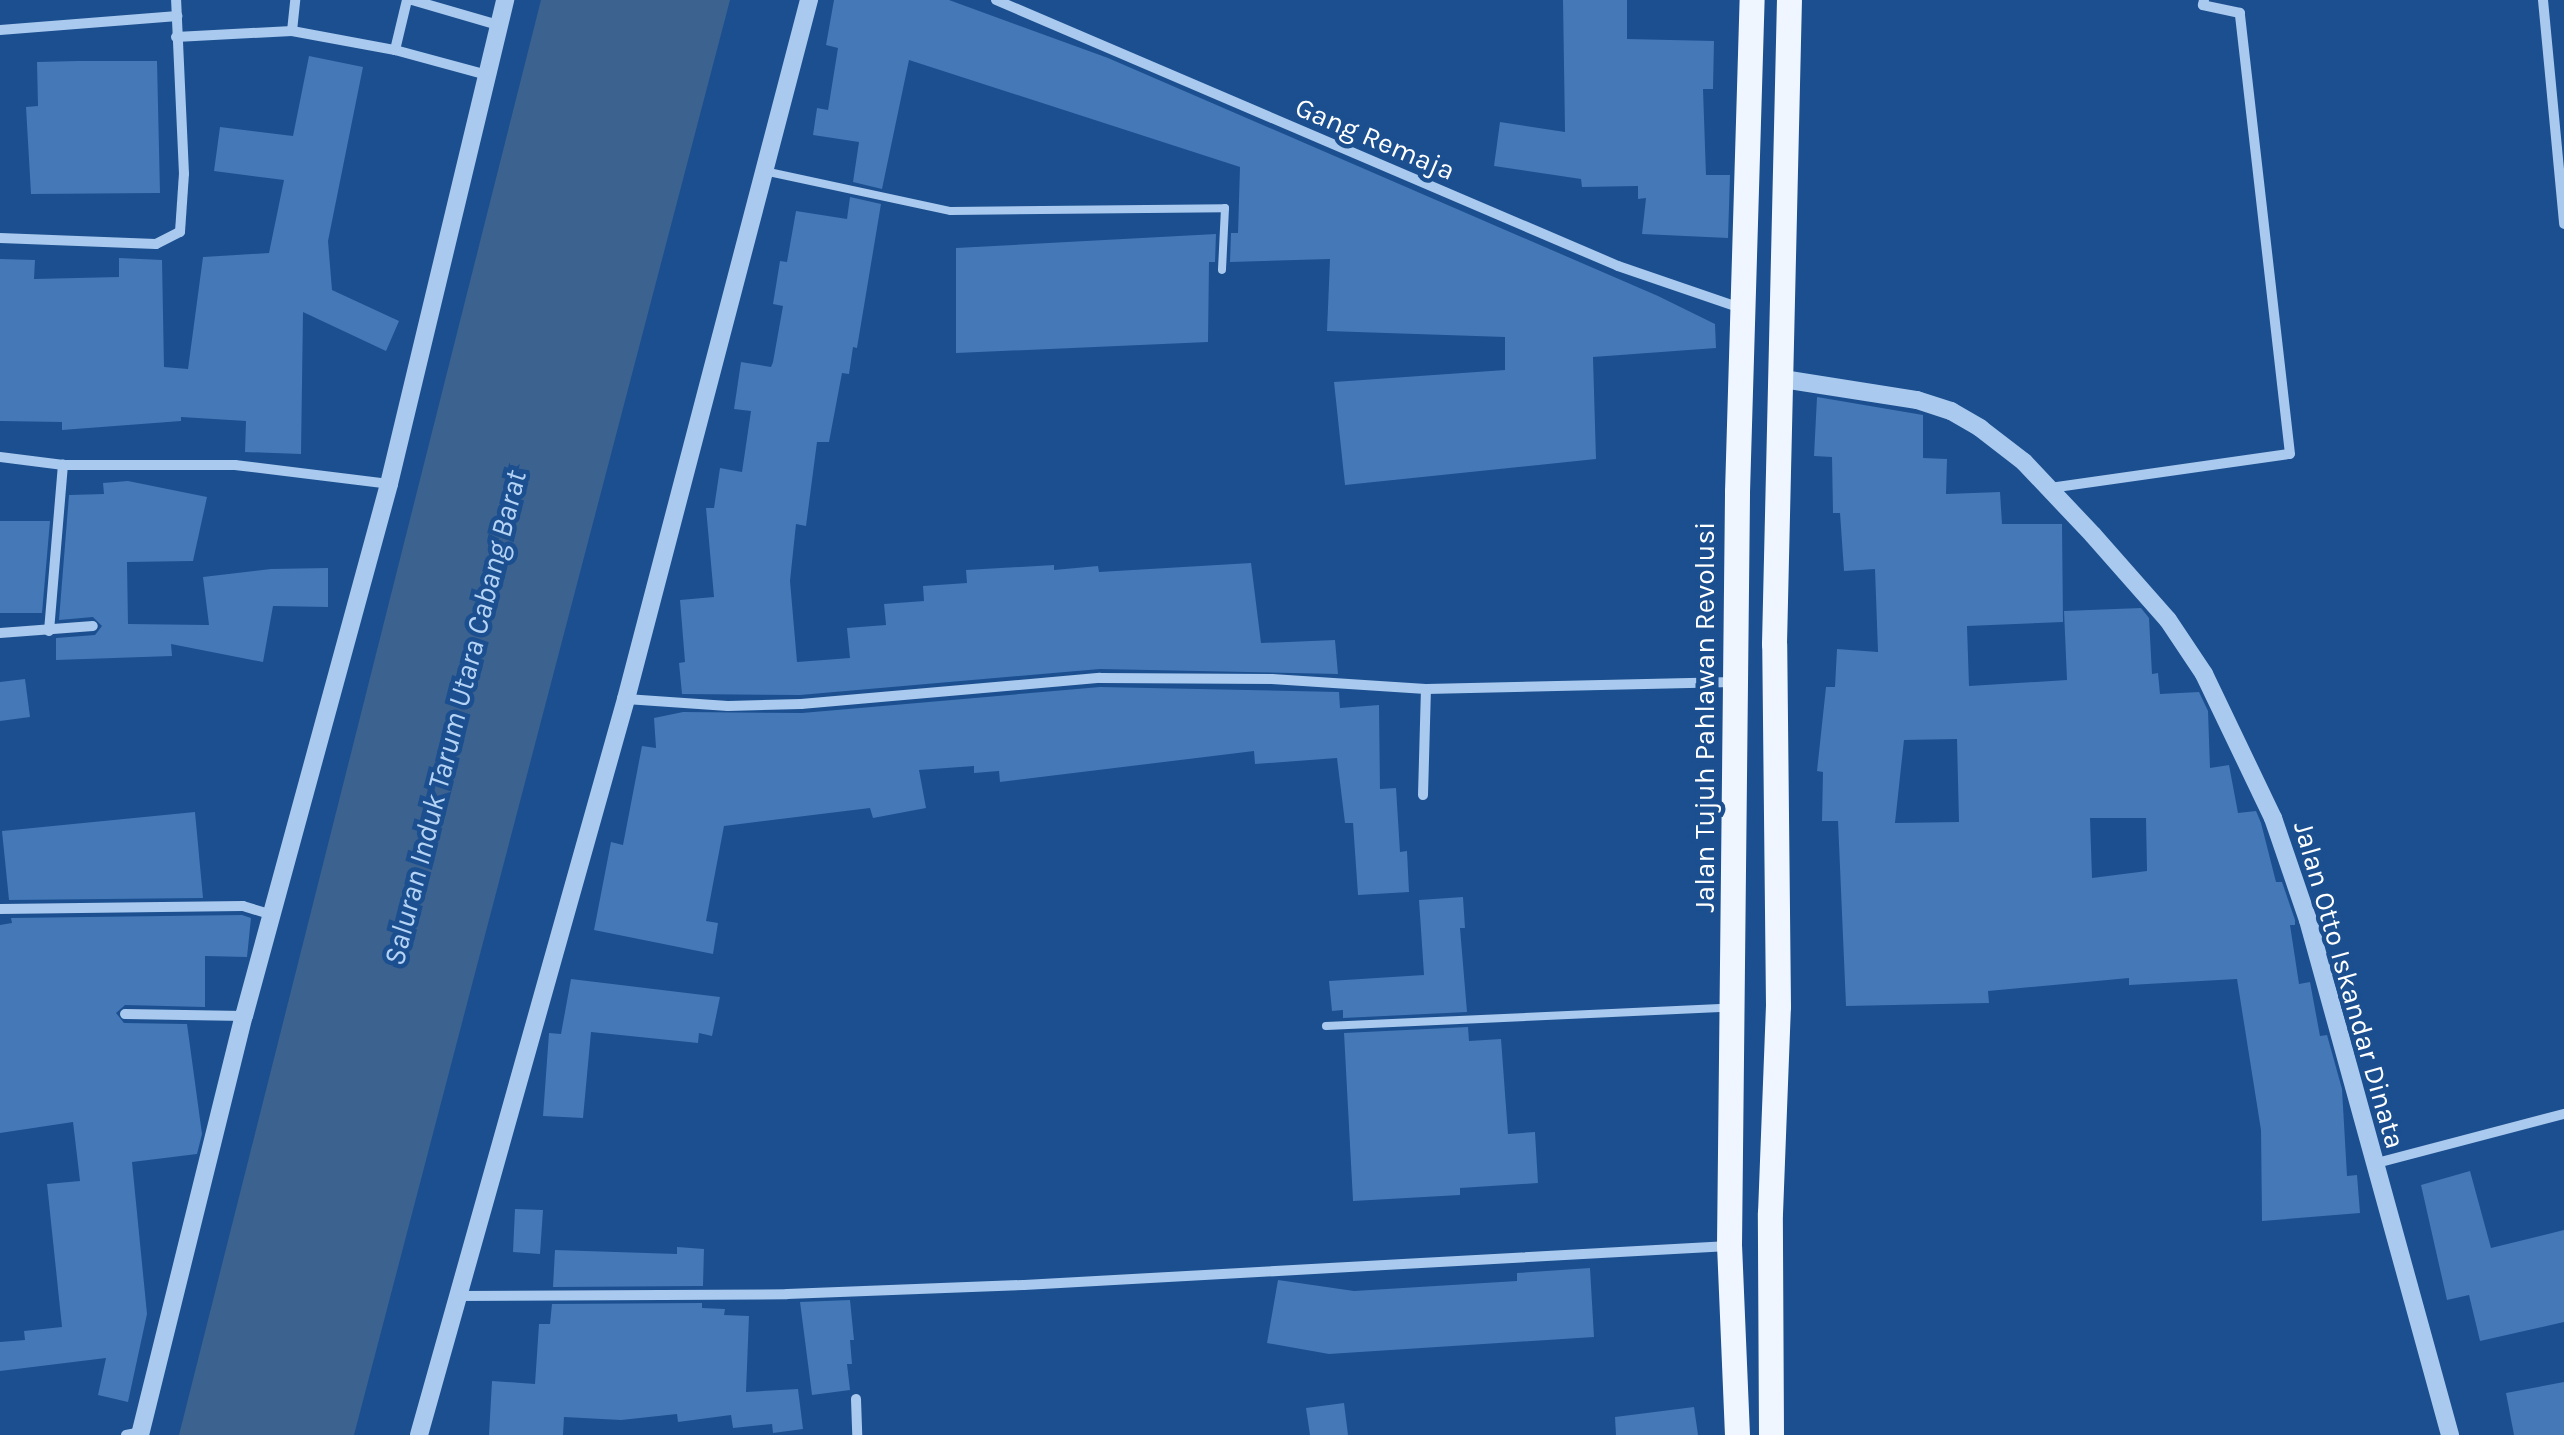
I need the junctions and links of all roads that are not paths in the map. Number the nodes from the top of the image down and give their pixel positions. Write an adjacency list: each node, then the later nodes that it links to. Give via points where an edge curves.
1 (177, 0): 11 (street)
2 (295, 0): 14 (street)
3 (410, 0): 12 (street); 16 (street)
4 (505, 0): 12 (street)
5 (809, 0): 18 (street)
6 (996, 0): 23 (street, Gang Remaja, via 1618,266)
7 (1752, 0): 23 (main road, Jalan Tujuh Pahlawan Revolusi)
8 (1789, 0): 24 (main road)
9 (2204, 0): 28 (street, via 2203,5 2240,13 2290,454)
10 (2543, 0): 19 (street)
11 (177, 16): 13 (street); 15 (street)
12 (498, 26): 17 (street)
13 (0, 30)
14 (292, 30): 15 (street); 16 (street)
15 (176, 36): 21 (street, via 180,232 156,244)
16 (395, 50): 17 (street)
17 (487, 75): 27 (street)
18 (764, 171): 22 (lane, via 951,211 1225,208); 34 (street)
19 (2561, 188): 20 (street)
20 (2564, 224)
21 (0, 238)
22 (1222, 270)
23 (1742, 309): 32 (main road, Jalan Tujuh Pahlawan Revolusi)
24 (1784, 379): 28 (street, Jalan Otto Iskandar Dinata, via 1952,411); 51 (main road, via 1774,644)
25 (0, 457): 26 (street)
26 (63, 466): 27 (street, via 235,465); 30 (street)
27 (388, 484): 37 (street)
28 (2049, 488): 43 (street, Jalan Otto Iskandar Dinata, via 2168,620 2238,742 2308,920)
29 (92, 626): 30 (street)
30 (49, 631): 31 (street)
31 (0, 633)
32 (1735, 682): 33 (street); 38 (main road, Jalan Tujuh Pahlawan Revolusi)
33 (1426, 690): 34 (street, via 1174,677 801,704); 35 (street)
34 (626, 699): 45 (street)
35 (1423, 794)
36 (0, 909): 37 (street, via 243,906)
37 (272, 916): 40 (street)
38 (1734, 1008): 41 (lane); 44 (main road, Jalan Tujuh Pahlawan Revolusi)
39 (126, 1014): 40 (street)
40 (244, 1016): 47 (street)
41 (1326, 1026)
42 (2564, 1114): 43 (street)
43 (2372, 1164): 52 (street, Jalan Otto Iskandar Dinata)
44 (1729, 1246): 45 (street, via 1024,1285); 50 (main road, Jalan Tujuh Pahlawan Revolusi)
45 (458, 1296): 48 (street)
46 (856, 1399): 49 (street)
47 (136, 1434)
48 (419, 1435)
49 (857, 1435)
50 (1737, 1435)
51 (1772, 1435)
52 (2450, 1435)

